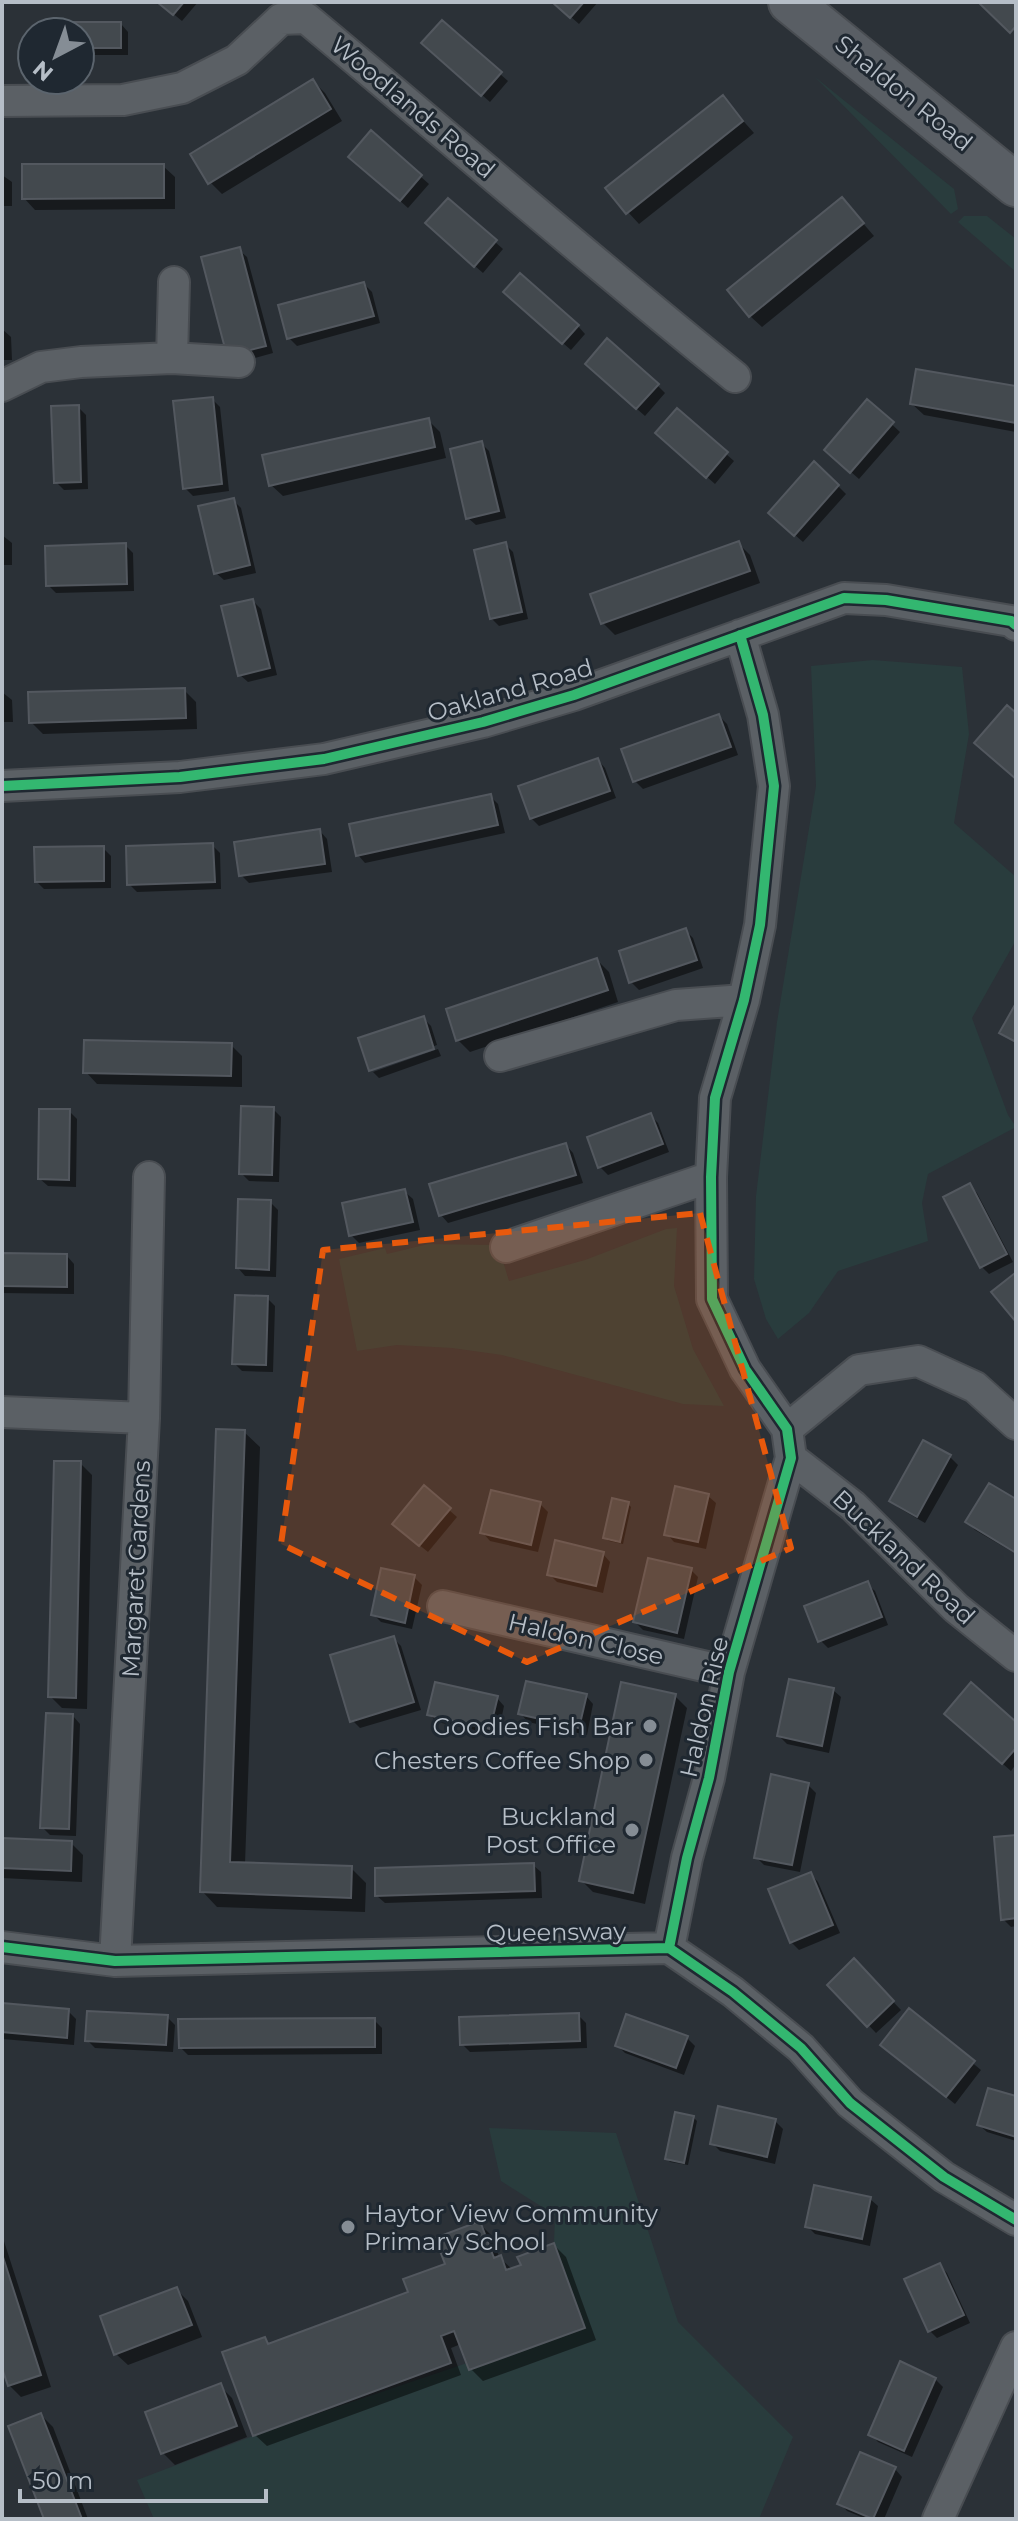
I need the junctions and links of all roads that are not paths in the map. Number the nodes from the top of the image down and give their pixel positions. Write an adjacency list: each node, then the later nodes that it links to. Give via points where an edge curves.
1 (790, 2): 3 (street, Shaldon Road)
2 (2, 101): 7 (street, Woodlands Road, via 123,100 182,88 237,60 281,19 306,18)
3 (1016, 185)
4 (174, 282): 5 (street)
5 (172, 358): 6 (street); 8 (street, via 41,367)
6 (239, 362)
7 (735, 377)
8 (2, 386)
9 (1016, 625): 10 (street, Oakland Road, via 886,600 844,598)
10 (740, 635): 11 (street, Oakland Road, via 574,695 324,759 180,777); 12 (street, Buckland Road, via 763,715 774,786 760,925)
11 (2, 786)
12 (744, 1000): 13 (street, via 676,1005); 15 (street, Buckland Road, via 715,1098)
13 (500, 1056)
14 (149, 1177): 18 (street, Margaret Gardens)
15 (711, 1177): 16 (street); 20 (street, Buckland Road, via 712,1299)
16 (506, 1247)
17 (2, 1412): 18 (street)
18 (144, 1418): 26 (street, Margaret Gardens)
19 (1016, 1424): 20 (street, via 975,1387 918,1361 859,1370)
20 (789, 1444): 22 (street, Buckland Road, via 956,1608); 23 (street, Haldon Rise)
21 (443, 1606): 23 (street, Haldon Close)
22 (1016, 1656)
23 (729, 1672): 25 (street, Haldon Rise)
24 (2, 1947): 26 (street, Queensway)
25 (669, 1948): 26 (street, Queensway); 27 (street, via 801,2048 850,2103 932,2167)
26 (115, 1961)
27 (1016, 2220)
28 (1016, 2347): 29 (street)
29 (938, 2519)

